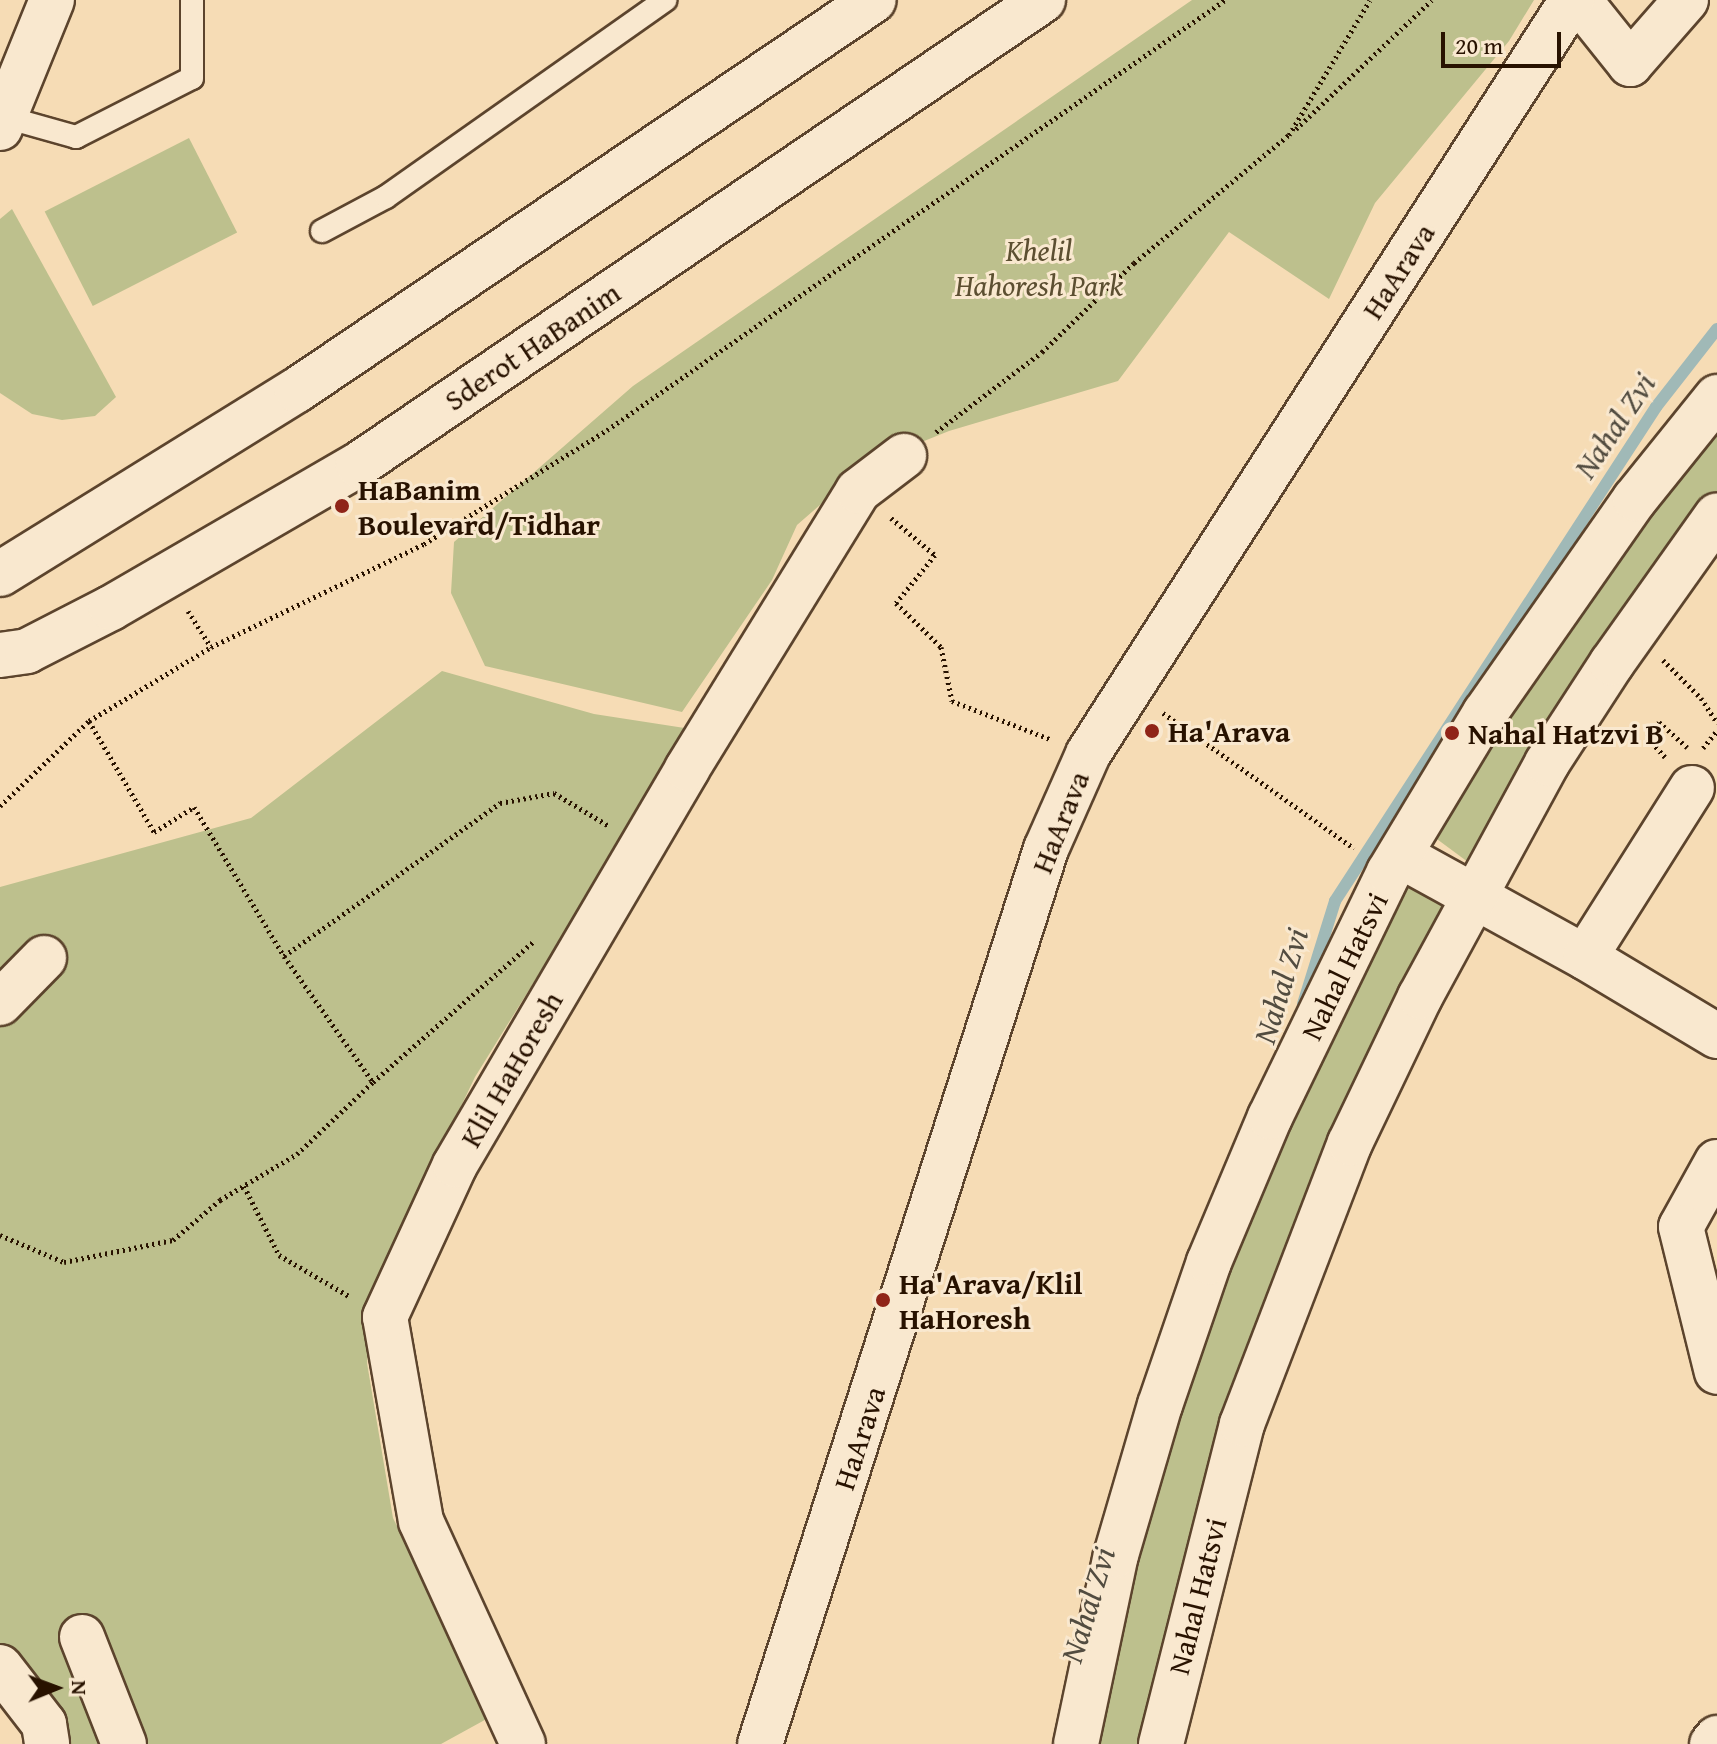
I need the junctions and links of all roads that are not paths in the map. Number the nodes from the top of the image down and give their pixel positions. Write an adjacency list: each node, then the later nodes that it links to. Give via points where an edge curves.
1 (52, 0): 9 (street)
2 (192, 0): 9 (lane, via 192,78 76,137)
3 (665, 0): 10 (lane, via 386,197)
4 (874, 0): 14 (street, via 297,390)
5 (1043, 0): 15 (street, Sderot HaBanim, via 358,465 111,608 27,651)
6 (1572, 0): 31 (street, HaArava, via 1088,754 1046,849)
7 (1579, 0): 8 (street, via 1630,64)
8 (1686, 0)
9 (2, 122)
10 (322, 231)
11 (1717, 397): 17 (street, Nahal Hatsvi, via 1635,499 1485,713)
12 (904, 456): 30 (street, Klil HaHoresh, via 858,491 642,846 455,1165 385,1317 421,1521)
13 (1717, 515): 18 (street, Nahal Hatsvi, via 1547,763)
14 (0, 574)
15 (0, 655)
16 (1692, 788): 19 (street)
17 (1395, 864): 18 (street); 32 (street, Nahal Hatsvi, via 1270,1117 1209,1262 1116,1555)
18 (1473, 896): 19 (street); 33 (street, Nahal Hatsvi, via 1350,1143 1242,1424)
19 (1585, 957): 22 (street)
20 (44, 958): 21 (street)
21 (0, 1003)
22 (1717, 1036)
23 (1717, 1162): 24 (street, via 1681,1227)
24 (1717, 1372)
25 (82, 1637): 29 (street)
26 (0, 1667): 28 (street, via 44,1724)
27 (1717, 1738): 34 (street)
28 (47, 1744)
29 (124, 1744)
30 (523, 1744)
31 (760, 1744)
32 (1076, 1744)
33 (1161, 1744)
34 (1712, 1744)

